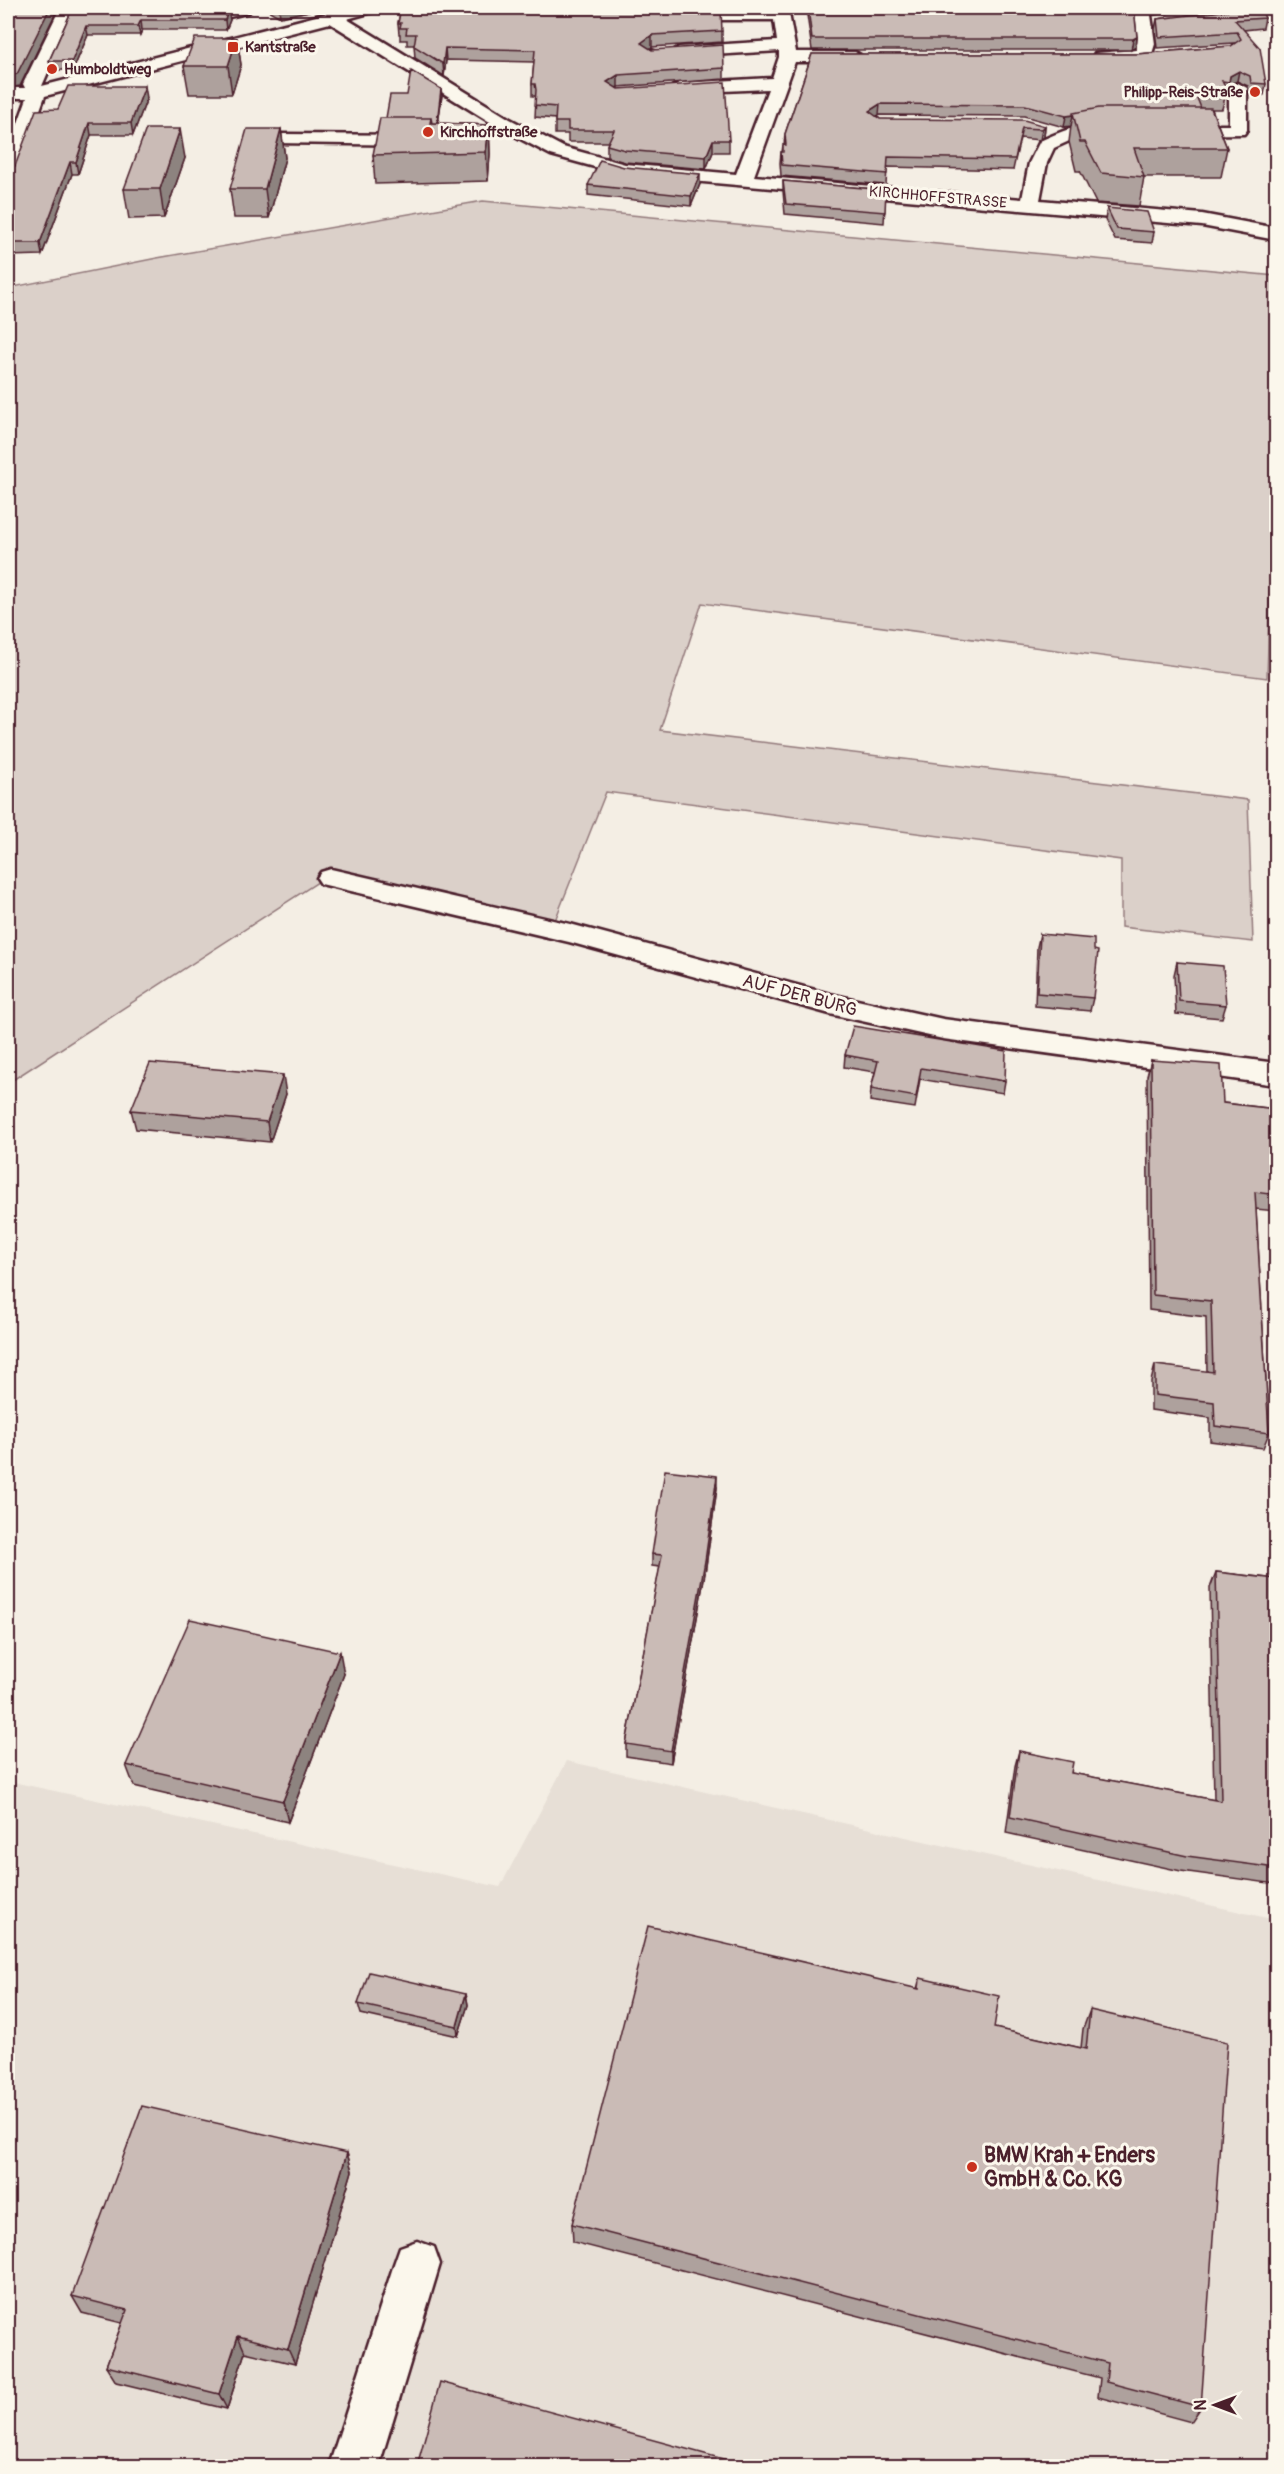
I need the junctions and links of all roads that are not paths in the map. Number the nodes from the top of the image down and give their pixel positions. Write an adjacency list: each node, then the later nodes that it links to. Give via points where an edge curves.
1 (241, 8): 6 (street, via 224,14); 10 (street)
2 (370, 8): 8 (street)
3 (67, 11): 5 (street); 21 (street, via 32,84)
4 (781, 11): 7 (street); 11 (street)
5 (88, 14)
6 (167, 14)
7 (665, 15)
8 (332, 17): 10 (street); 22 (street, KIRCHHOFFSTRASSE)
9 (1147, 17): 16 (street, via 1147,50)
10 (279, 31): 21 (street)
11 (786, 51): 12 (street); 14 (street); 17 (street)
12 (663, 53)
13 (1158, 55): 16 (street)
14 (870, 57)
15 (1080, 57): 16 (street)
16 (1135, 57)
17 (780, 83): 19 (street); 31 (street)
18 (1238, 88): 25 (street, via 1238,130)
19 (664, 90)
20 (8, 93): 21 (street)
21 (36, 93): 30 (street)
22 (504, 123): 26 (street); 31 (street, KIRCHHOFFSTRASSE, via 557,151 592,162 624,169)
23 (1045, 129): 27 (street)
24 (1133, 129): 27 (street, via 1087,130)
25 (1156, 130)
26 (478, 131)
27 (1065, 135): 32 (street, via 1046,145 1041,153)
28 (282, 139): 29 (street)
29 (437, 140)
30 (8, 173)
31 (742, 180): 32 (street, KIRCHHOFFSTRASSE)
32 (1030, 205): 34 (street, KIRCHHOFFSTRASSE)
33 (1269, 216): 34 (street, KIRCHHOFFSTRASSE)
34 (1202, 220): 35 (street, KIRCHHOFFSTRASSE)
35 (1276, 234)
36 (331, 878): 37 (street, AUF DER BURG, via 570,933 830,1004 943,1029)
37 (1276, 1074)
38 (417, 2264): 39 (street)
39 (354, 2466)

